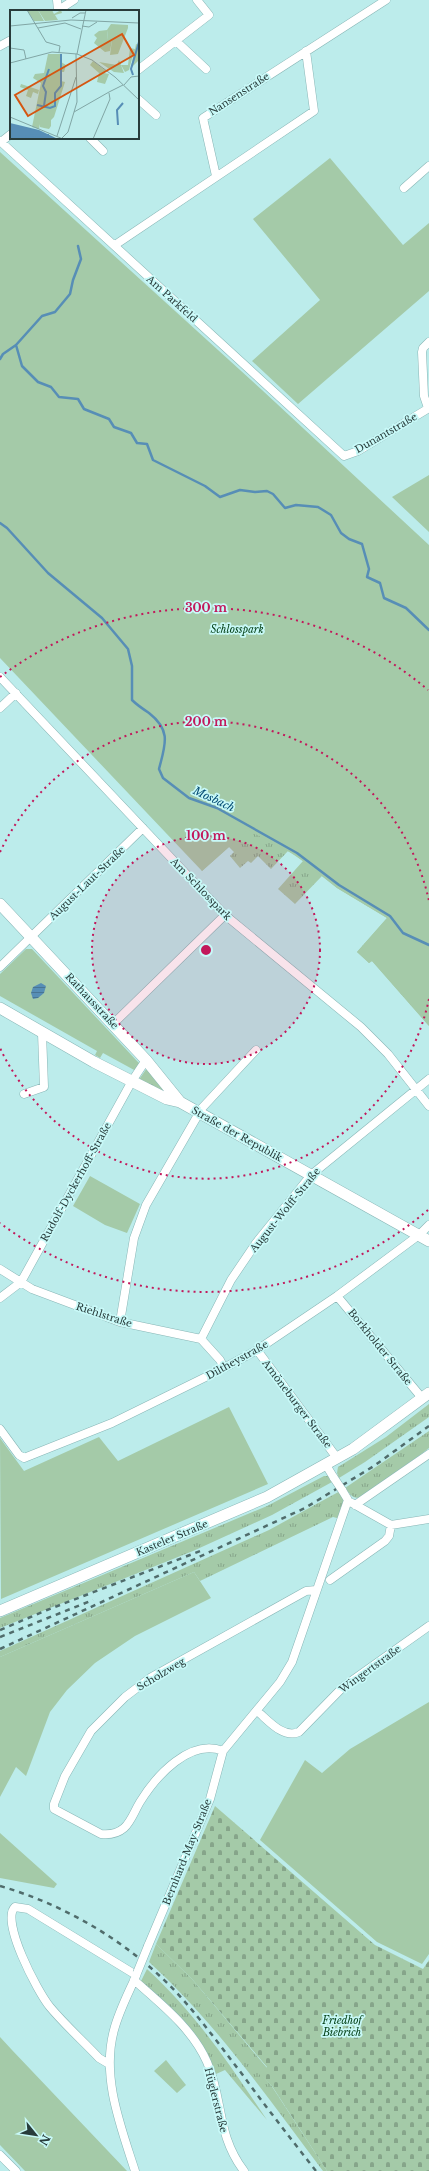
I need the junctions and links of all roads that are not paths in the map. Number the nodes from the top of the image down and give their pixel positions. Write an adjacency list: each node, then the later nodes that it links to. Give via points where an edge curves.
1 (57, 0): 5 (street)
2 (74, 0): 6 (street)
3 (197, 0): 8 (street, via 209,15)
4 (386, 0): 10 (street, Nansenstraße)
5 (58, 10)
6 (59, 10)
7 (10, 41): 9 (street)
8 (176, 41): 11 (street); 12 (street)
9 (0, 46)
10 (306, 51): 20 (street, via 314,111); 20 (street, Nansenstraße, via 203,118)
11 (139, 69)
12 (206, 69)
13 (139, 100): 14 (street)
14 (156, 115)
15 (10, 135): 17 (street)
16 (91, 139): 18 (street)
17 (1, 142): 22 (street, Am Parkfeld)
18 (103, 151)
19 (429, 166): 21 (street)
20 (216, 176): 22 (street)
21 (404, 188)
22 (115, 245): 25 (street, Am Parkfeld)
23 (429, 342): 24 (street, Dunantstraße, via 422,352 424,396)
24 (428, 408): 25 (street, Dunantstraße, via 358,451)
25 (344, 456)
26 (0, 677): 27 (street, Am Schlosspark)
27 (16, 693): 28 (street); 29 (street, Am Schlosspark)
28 (0, 708)
29 (143, 828): 31 (street, Am Schlosspark); 32 (street, August-Laut-Straße)
30 (0, 904): 32 (street, Rathausstraße)
31 (225, 915): 35 (street); 41 (street, Am Schlosspark, via 361,1027 388,1054)
32 (31, 937): 33 (street, August-Laut-Straße); 35 (street, Rathausstraße)
33 (0, 968)
34 (0, 1008): 36 (street, Straße der Republik)
35 (113, 1024): 38 (street, Rathausstraße)
36 (42, 1033): 40 (street, Straße der Republik); 42 (street, via 44,1088)
37 (256, 1050): 45 (street)
38 (146, 1060): 40 (street, Rudolf-Dyckerhoff-Straße); 43 (street, Rathausstraße)
39 (429, 1079): 41 (street, August-Wolff-Straße)
40 (132, 1081): 43 (street, Straße der Republik, via 167,1099); 50 (street, Rudolf-Dyckerhoff-Straße)
41 (417, 1090): 44 (street, Am Schlosspark); 46 (street, August-Wolff-Straße)
42 (24, 1094)
43 (180, 1102): 45 (street, Straße der Republik)
44 (429, 1106)
45 (199, 1113): 46 (street, Straße der Republik); 53 (street, via 144,1211 134,1238)
46 (311, 1175): 48 (street, Straße der Republik); 54 (street, August-Wolff-Straße, via 252,1249 231,1280)
47 (429, 1225): 48 (street, Diltheystraße)
48 (424, 1238): 51 (street, Diltheystraße)
49 (0, 1269): 50 (street, Riehlstraße)
50 (21, 1282): 52 (street, Rudolf-Dyckerhoff-Straße); 53 (street, Riehlstraße, via 32,1290)
51 (337, 1296): 55 (street, Diltheystraße); 57 (street, Borkholder Straße)
52 (0, 1298)
53 (120, 1322): 54 (street, Riehlstraße)
54 (201, 1338): 56 (street)
55 (257, 1350): 56 (street, Diltheystraße); 60 (street, Amöneburger Straße)
56 (224, 1368): 58 (street, Diltheystraße, via 112,1423 24,1458)
57 (425, 1395): 60 (street, Kasteler Straße)
58 (0, 1429)
59 (429, 1454): 62 (street)
60 (339, 1457): 61 (street, Kasteler Straße)
61 (326, 1465): 62 (street, bridge); 67 (street, Kasteler Straße, via 250,1505)
62 (351, 1503): 64 (street); 66 (street, Bernhard-May-Straße)
63 (429, 1518): 64 (street)
64 (391, 1525): 65 (street, via 385,1541)
65 (330, 1580)
66 (316, 1590): 69 (street, Bernhard-May-Straße, via 287,1672); 70 (street, Scholzweg, via 306,1591 150,1678 125,1697 91,1731 65,1776 54,1809 101,1834 117,1833 126,1826 149,1788 176,1762 200,1748)
67 (0, 1611)
68 (429, 1626): 69 (street, Wingertstraße, via 343,1688 299,1732 283,1732)
69 (257, 1711): 70 (street, Bernhard-May-Straße)
70 (223, 1751): 71 (street, Bernhard-May-Straße, bridge, via 210,1799)
71 (136, 1976): 72 (street, Bernhard-May-Straße, via 114,2031); 72 (street, Hüglerstraße, via 34,1912 18,1906 9,1910 5,1922 10,1940 39,1992 98,2058); 76 (street, Hüglerstraße, via 179,2022 201,2051 214,2081 224,2134 232,2154)
72 (109, 2064): 75 (street, Bernhard-May-Straße, via 116,2109)
73 (0, 2155): 74 (street)
74 (16, 2171)
75 (135, 2171)
76 (244, 2171)

